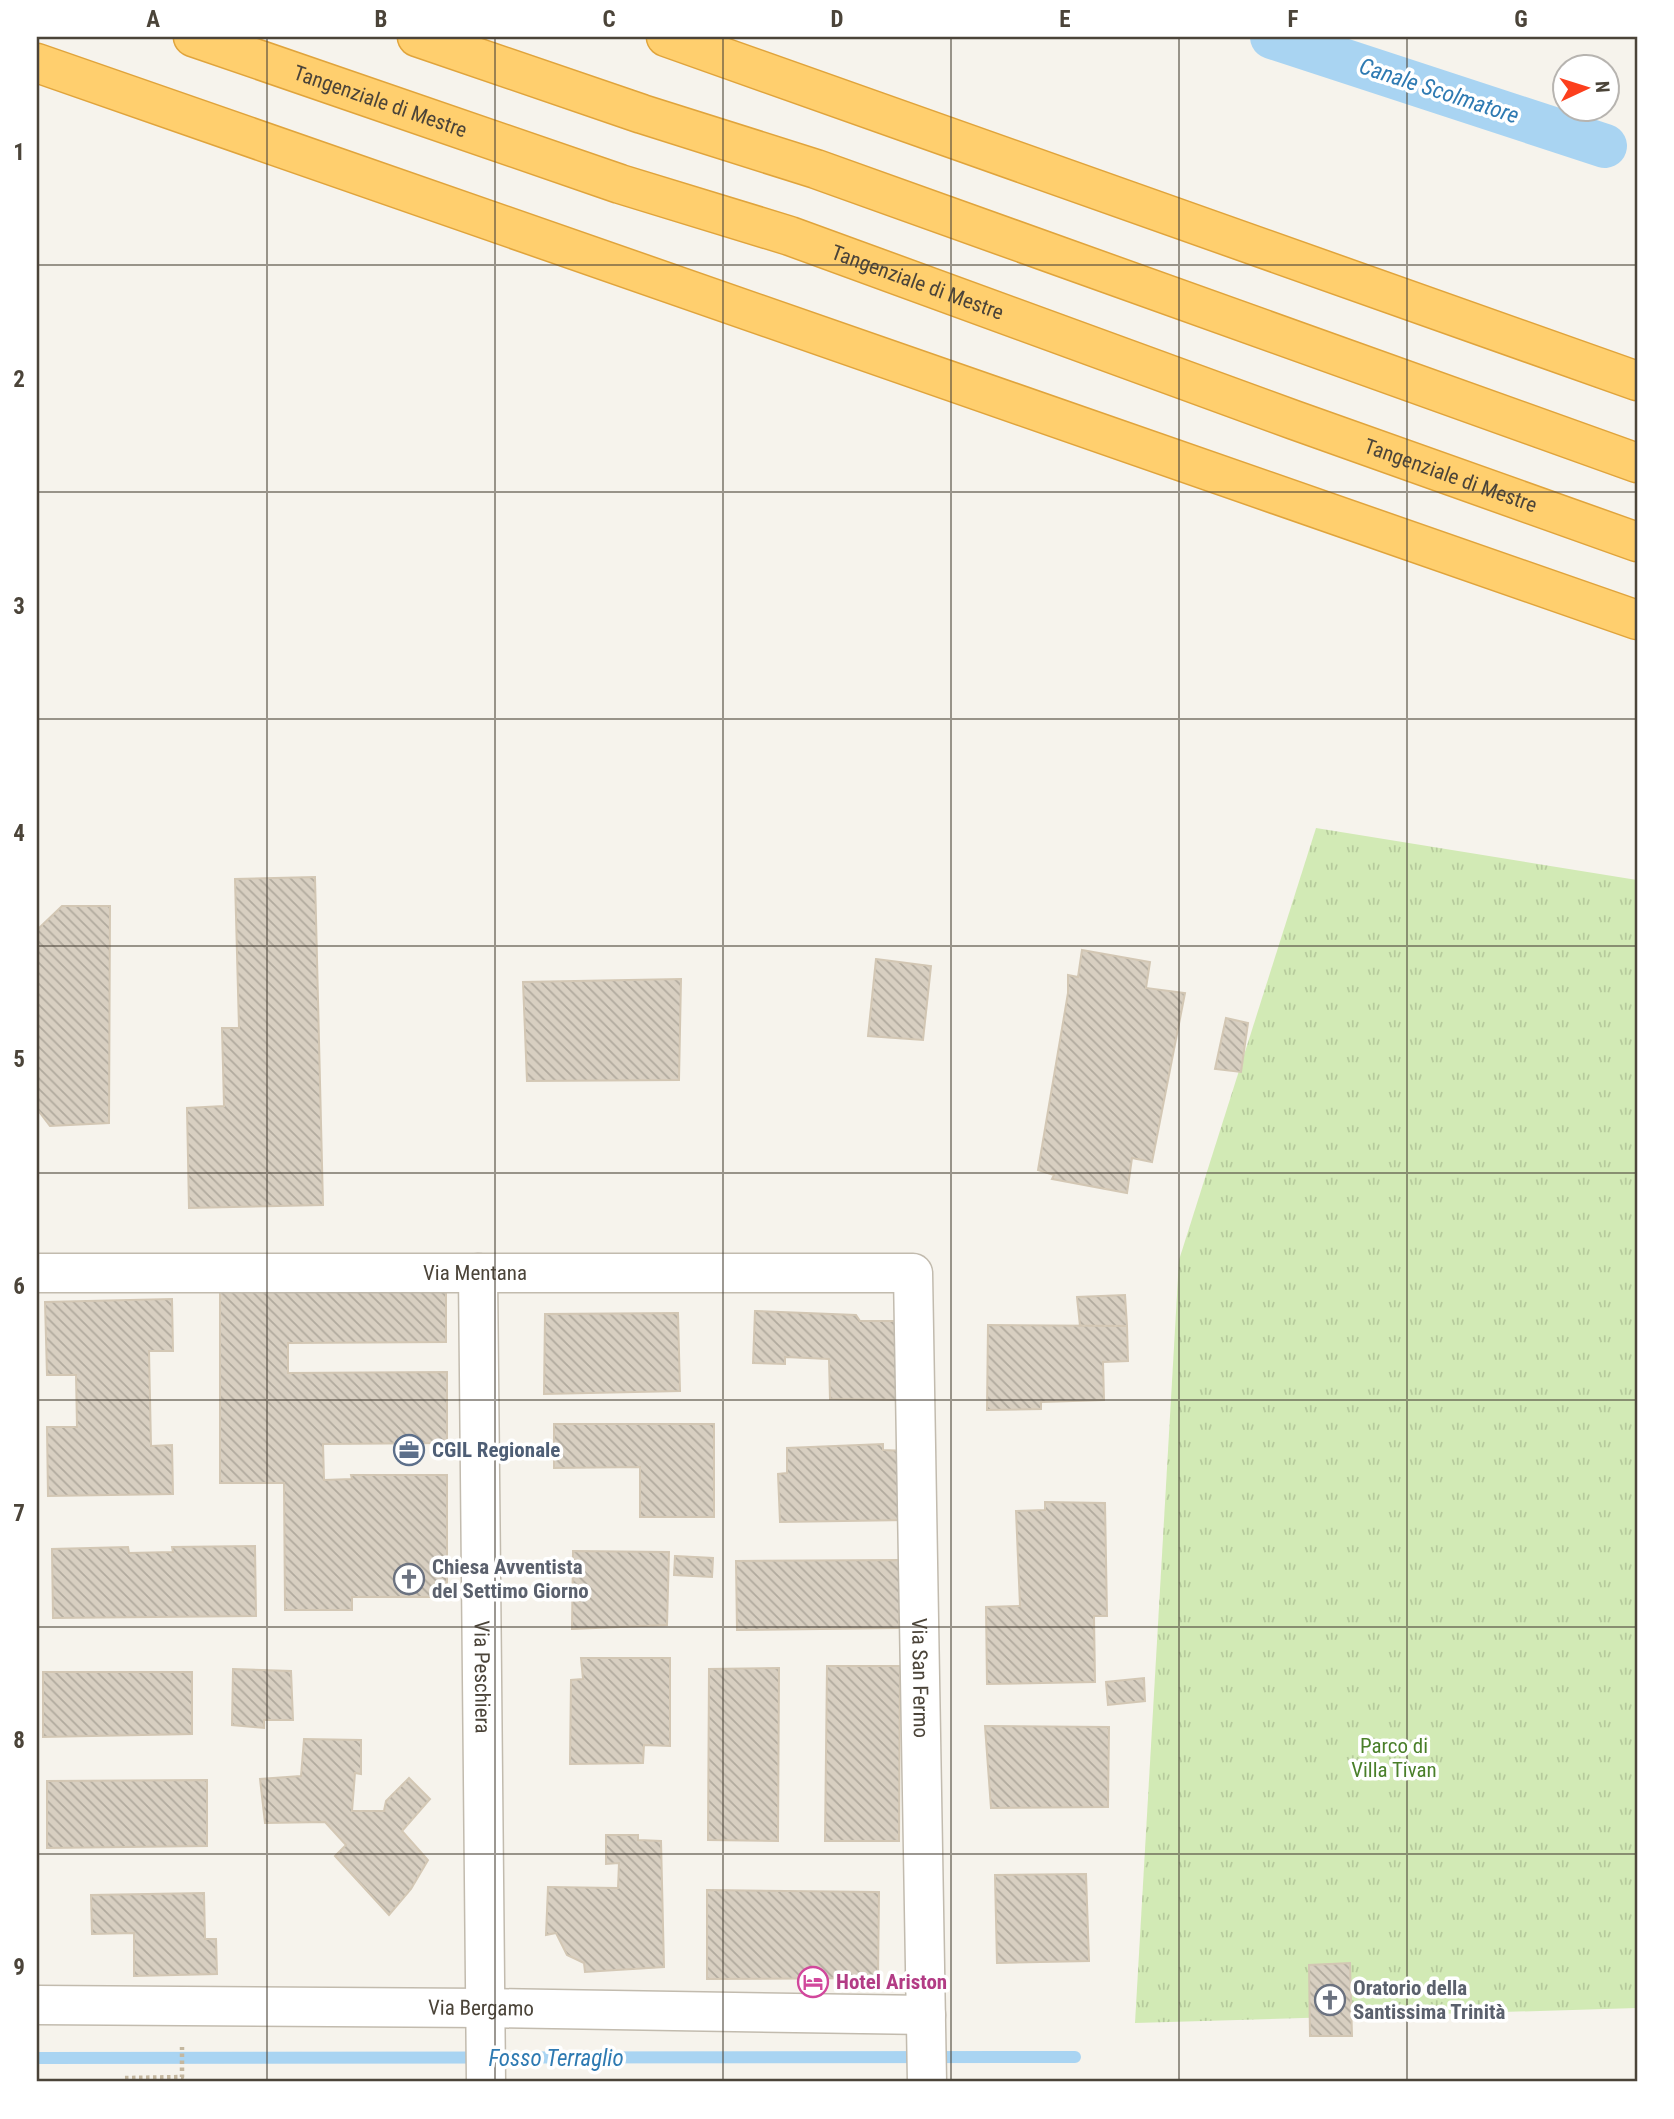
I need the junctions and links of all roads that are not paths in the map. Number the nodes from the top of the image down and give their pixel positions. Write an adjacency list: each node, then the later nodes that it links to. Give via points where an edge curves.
1 (194, 37): 7 (highway, Tangenziale di Mestre, via 620,184 790,236)
2 (417, 37): 6 (highway, via 816,169)
3 (666, 37): 5 (highway)
4 (37, 63): 8 (highway)
5 (1637, 381)
6 (1637, 463)
7 (1637, 542)
8 (1637, 620)
9 (37, 1273): 10 (street, Via Mentana)
10 (478, 1273): 11 (street, Via Mentana); 13 (street, Via Peschiera)
11 (913, 1273): 14 (street, Via San Fermo)
12 (37, 2005): 13 (street, Via Bergamo)
13 (485, 2023): 14 (street, Via Bergamo); 15 (street, Via Peschiera)
14 (926, 2029): 16 (street, Via San Fermo)
15 (486, 2082)
16 (927, 2082)

